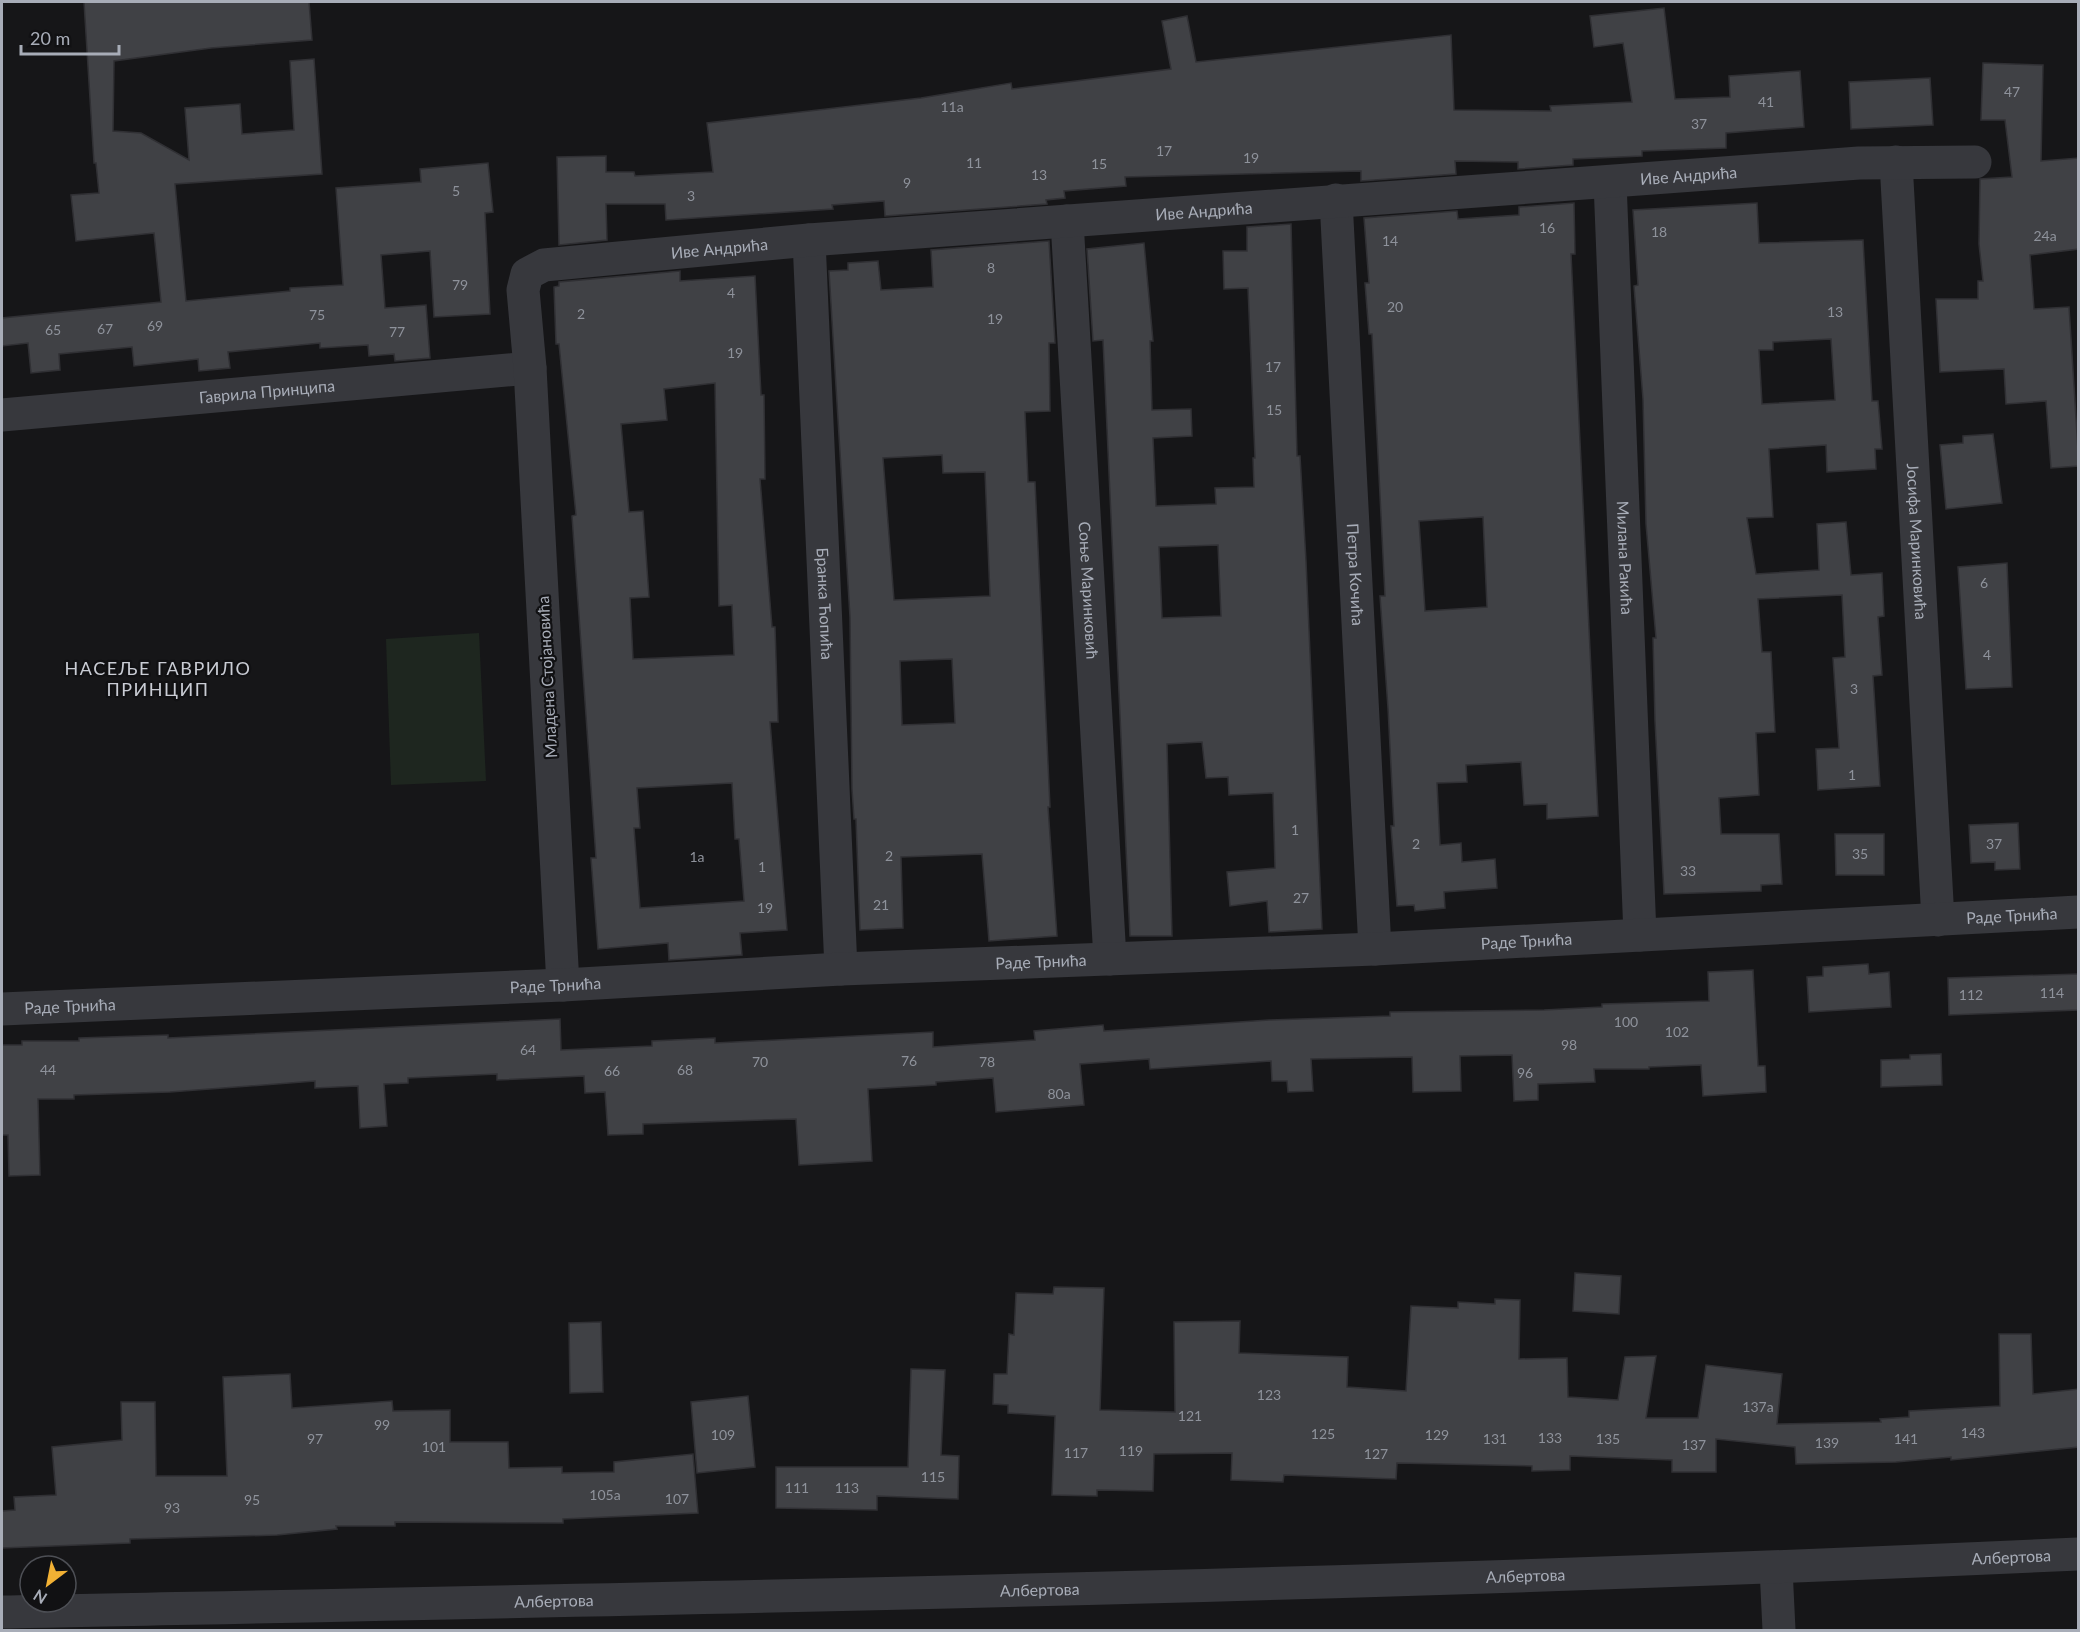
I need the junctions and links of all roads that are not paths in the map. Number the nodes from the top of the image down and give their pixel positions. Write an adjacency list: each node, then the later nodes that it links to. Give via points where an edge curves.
1 (1896, 162): 2 (street, Иве Андрића); 3 (street, Иве Андрића); 10 (street, Јосифа Маринковића)
2 (1975, 162)
3 (1610, 182): 4 (street, Иве Андрића); 11 (street, Милана Ракића)
4 (1336, 200): 5 (street, Иве Андрића); 12 (street, Петра Кочића)
5 (1067, 221): 6 (street, Иве Андрића); 13 (street, Соње Маринковић)
6 (809, 240): 7 (street, Иве Андрића, via 544,265 527,274 523,290); 14 (street, Бранка Ћопића)
7 (530, 368): 8 (street, Гаврила Принципа); 15 (street, Младена Стојановића)
8 (2, 415)
9 (2079, 912): 10 (street, Раде Трнића)
10 (1938, 920): 11 (street, Раде Трнића)
11 (1640, 935): 12 (street, Раде Трнића)
12 (1375, 949): 13 (street, Раде Трнића)
13 (1110, 959): 14 (street, Раде Трнића)
14 (841, 969): 15 (street, Раде Трнића)
15 (563, 986): 16 (street, Раде Трнића)
16 (2, 1009)
17 (2079, 1554): 18 (street, Албертова)
18 (1776, 1568): 19 (street, Албертова, via 1005,1592); 20 (street)
19 (2, 1612)
20 (1779, 1630)

